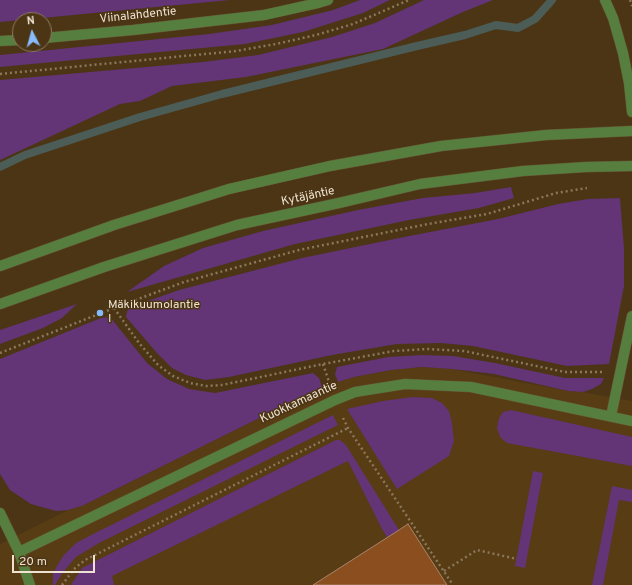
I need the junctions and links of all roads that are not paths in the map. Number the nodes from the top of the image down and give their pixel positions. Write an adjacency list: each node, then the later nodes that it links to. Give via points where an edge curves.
1 (328, 0): 3 (street, Viinalahdentie, via 264,15)
2 (605, 0): 6 (street, via 623,53)
3 (52, 37)
4 (12, 40): 5 (street)
5 (0, 41)
6 (632, 112)
7 (632, 131): 9 (street, Kytäjäntie, via 504,138 441,146 330,166 237,187 114,225)
8 (632, 166): 10 (street, Kytäjäntie, via 523,171 420,184 237,225 104,267)
9 (0, 266)
10 (0, 304)
11 (632, 316): 12 (street)
12 (611, 416): 13 (street, Kuokkamaantie); 15 (street, Kuokkamaantie, via 471,386 405,384 355,392)
13 (632, 421)
14 (0, 513): 15 (street)
15 (19, 552): 16 (street)
16 (30, 585)

